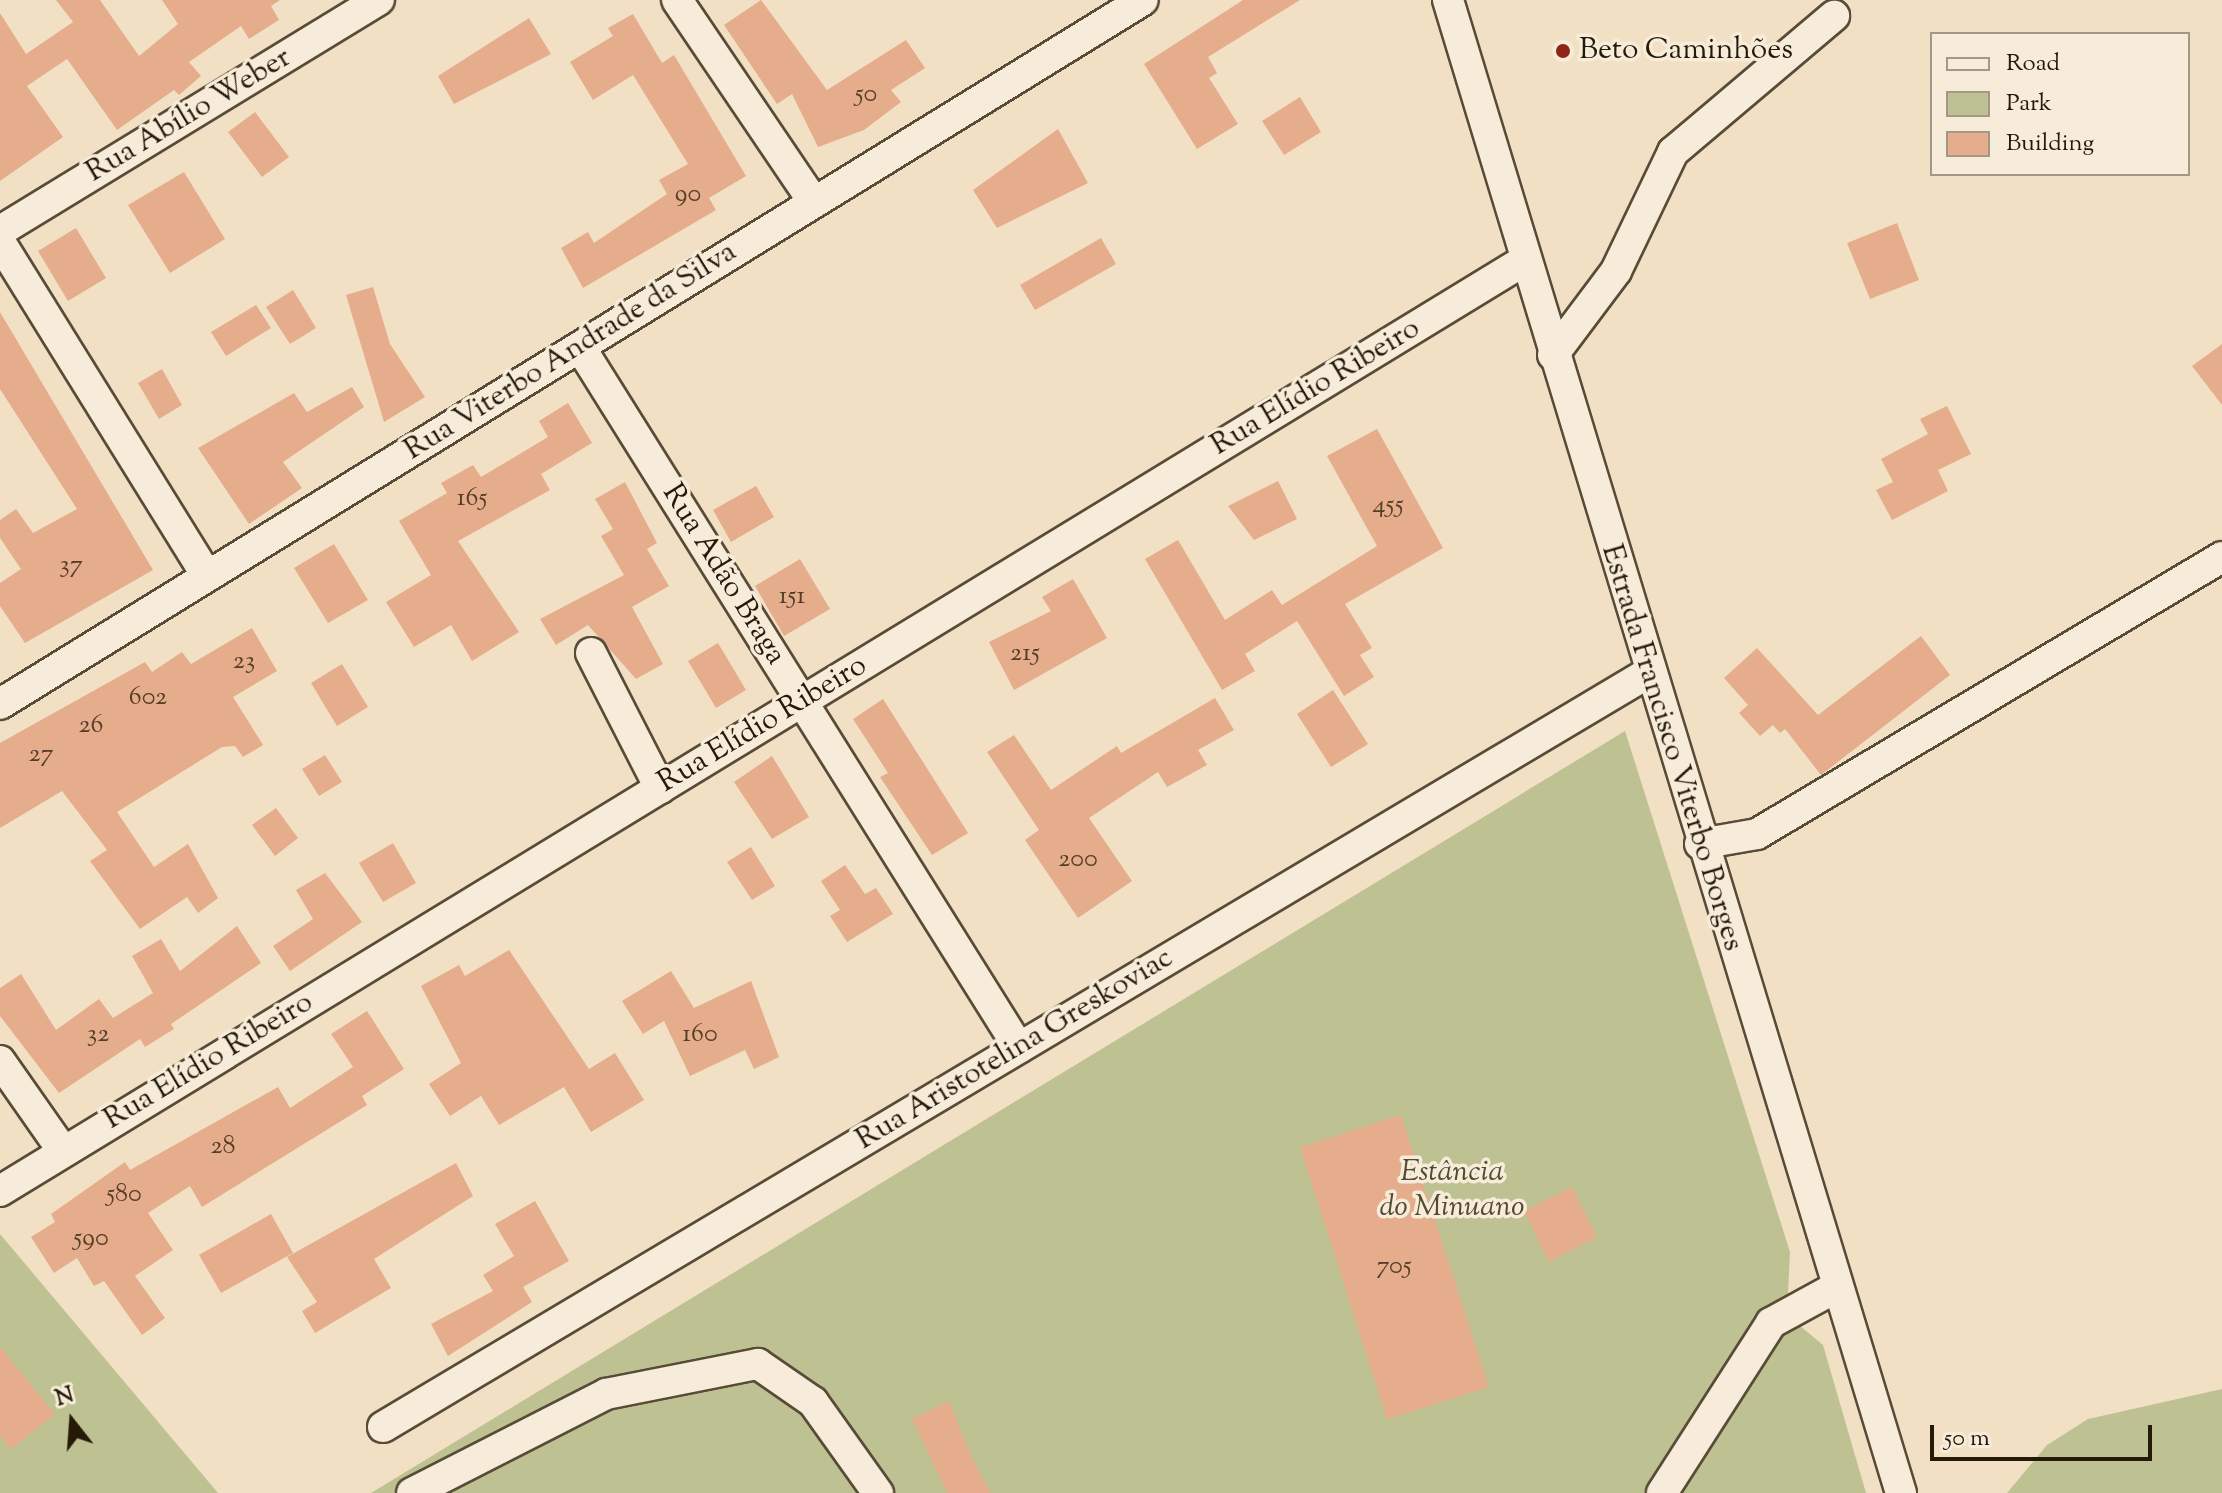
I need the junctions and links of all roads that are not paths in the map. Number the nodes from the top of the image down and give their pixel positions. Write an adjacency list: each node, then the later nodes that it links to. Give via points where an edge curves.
1 (379, 0): 7 (street, Rua Abílio Weber)
2 (677, 0): 6 (street)
3 (1143, 0): 6 (street, Rua Viterbo Andrade da Silva)
4 (1448, 0): 9 (street, Estrada Francisco Viterbo Borges)
5 (1834, 16): 11 (street, via 1673,152 1616,271)
6 (814, 202): 10 (street, Rua Viterbo Andrade da Silva)
7 (0, 231)
8 (0, 242): 13 (street)
9 (1525, 260): 11 (street, Estrada Francisco Viterbo Borges); 16 (street, Rua Elídio Ribeiro)
10 (580, 347): 13 (street, Rua Viterbo Andrade da Silva); 16 (street, Rua Adão Braga)
11 (1553, 355): 15 (street, Estrada Francisco Viterbo Borges)
12 (2222, 557): 19 (street, via 1757,834)
13 (207, 576): 17 (street, Rua Viterbo Andrade da Silva)
14 (591, 653): 18 (street)
15 (1648, 673): 19 (street, Estrada Francisco Viterbo Borges); 20 (street, Rua Aristotelina Greskoviac)
16 (802, 701): 18 (street, Rua Elídio Ribeiro); 20 (street, Rua Adão Braga)
17 (0, 704)
18 (660, 788): 22 (street, Rua Elídio Ribeiro)
19 (1700, 844): 24 (street, Estrada Francisco Viterbo Borges)
20 (1019, 1048): 25 (street, Rua Aristotelina Greskoviac)
21 (0, 1061): 22 (street)
22 (63, 1151): 23 (street, Rua Elídio Ribeiro)
23 (0, 1191)
24 (1835, 1288): 28 (street, via 1771,1323); 29 (street, Estrada Francisco Viterbo Borges)
25 (383, 1427)
26 (412, 1493): 27 (street, via 606,1394 758,1364 813,1402)
27 (878, 1493)
28 (1662, 1493)
29 (1901, 1493)

